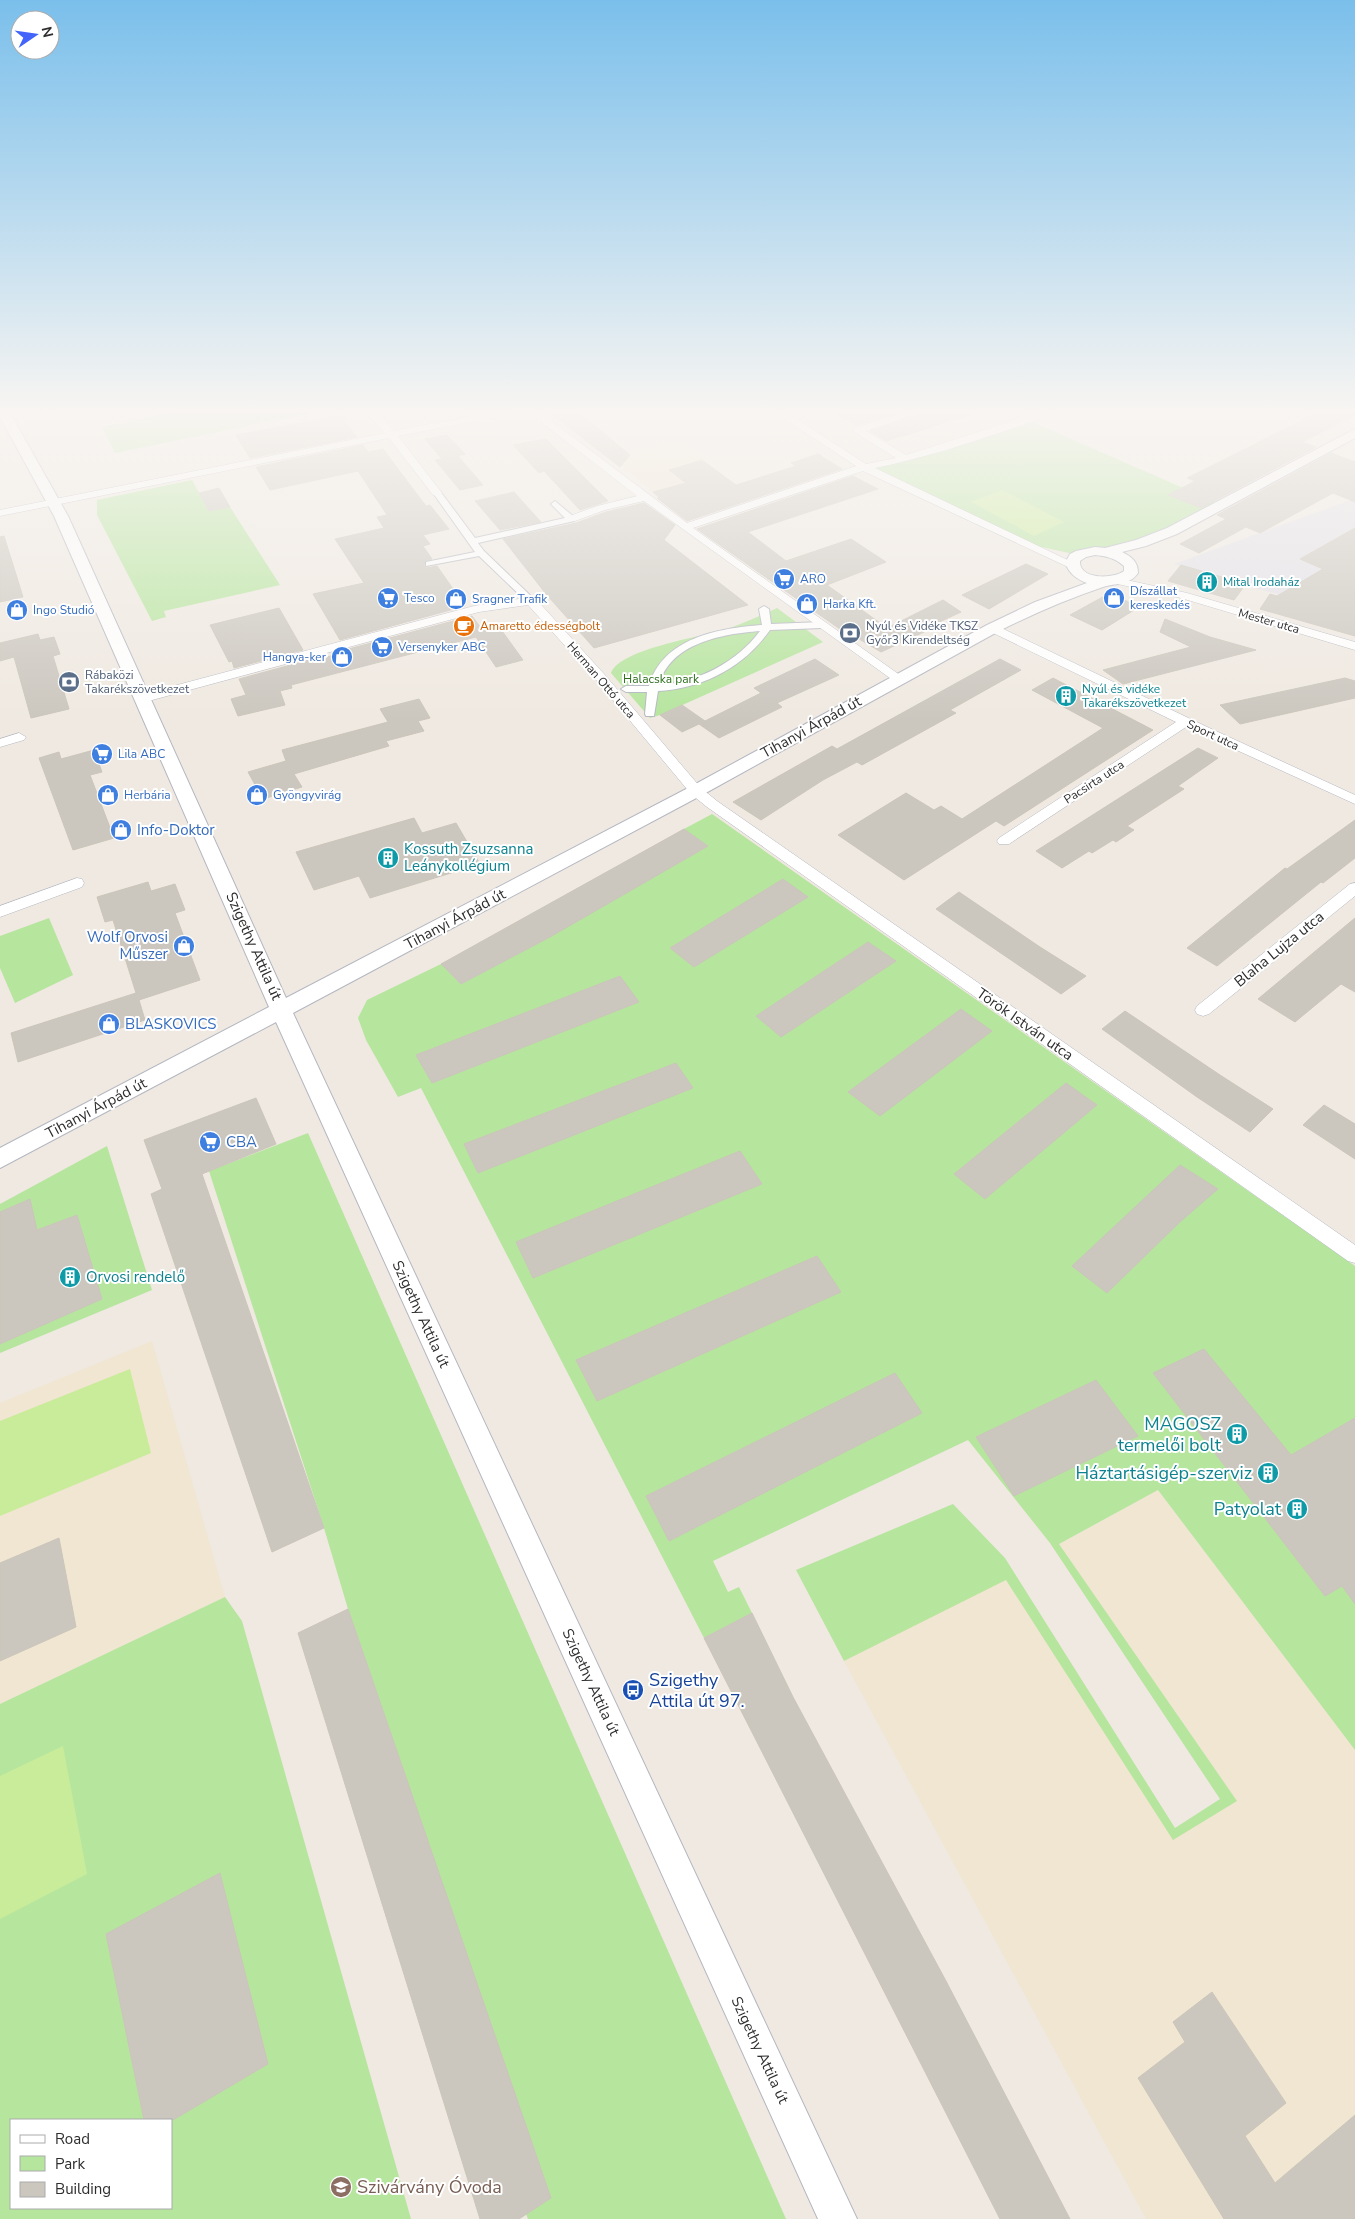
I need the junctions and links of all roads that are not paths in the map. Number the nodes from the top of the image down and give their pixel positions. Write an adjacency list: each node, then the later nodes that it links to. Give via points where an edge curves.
1 (60, 515): 30 (street, Szigethy Attila út)
2 (454, 515): 12 (street, Herman Ottó utca)
3 (566, 515): 9 (street)
4 (583, 515): 9 (street)
5 (668, 515): 10 (street)
6 (722, 515): 10 (street)
7 (965, 515): 16 (street)
8 (1203, 515): 11 (street, Tihanyi Árpád út)
9 (571, 519): 12 (street)
10 (685, 527): 23 (street)
11 (1172, 531): 13 (street, Tihanyi Árpád út); 17 (street, Tihanyi Árpád út)
12 (474, 541): 14 (street, Herman Ottó utca)
13 (1105, 552): 16 (street, Tihanyi Árpád út, via 1090,552); 17 (street, Tihanyi Árpád út, via 1120,556)
14 (481, 553): 15 (street); 20 (street, Herman Ottó utca)
15 (429, 564)
16 (1077, 564): 18 (street, via 1091,579); 21 (street, Tihanyi Árpád út, via 1074,582)
17 (1131, 567): 18 (street, Tihanyi Árpád út, via 1128,576); 19 (street, Mester utca)
18 (1112, 581): 19 (street, Mester utca); 21 (street, Tihanyi Árpád út)
19 (1183, 595): 26 (street, Mester utca)
20 (530, 600): 30 (street, via 478,609); 35 (street, Herman Ottó utca)
21 (1040, 605): 25 (street, Tihanyi Árpád út)
22 (764, 609): 24 (street)
23 (822, 625): 24 (street); 27 (street)
24 (767, 627): 28 (street, via 758,641 740,657 715,672 688,684); 28 (street, via 731,632 684,646 658,671)
25 (992, 628): 27 (street, Tihanyi Árpád út); 32 (street, Sport utca)
26 (1355, 646)
27 (898, 678): 35 (street, Tihanyi Árpád út)
28 (653, 688): 29 (street); 31 (street)
29 (626, 689)
30 (141, 699): 41 (street, Szigethy Attila út)
31 (650, 714)
32 (1185, 722): 36 (street, Sport utca); 37 (street, Pacsirta utca)
33 (19, 737): 34 (street)
34 (0, 744)
35 (696, 791): 41 (street, Tihanyi Árpád út); 44 (street, Török István utca)
36 (1355, 800)
37 (1004, 841)
38 (77, 883): 40 (street)
39 (1355, 888): 42 (street, Blaha Lujza utca)
40 (0, 912)
41 (282, 1009): 43 (street, Tihanyi Árpád út); 45 (street, Szigethy Attila út)
42 (1204, 1010)
43 (0, 1159)
44 (1355, 1256)
45 (838, 2219)

